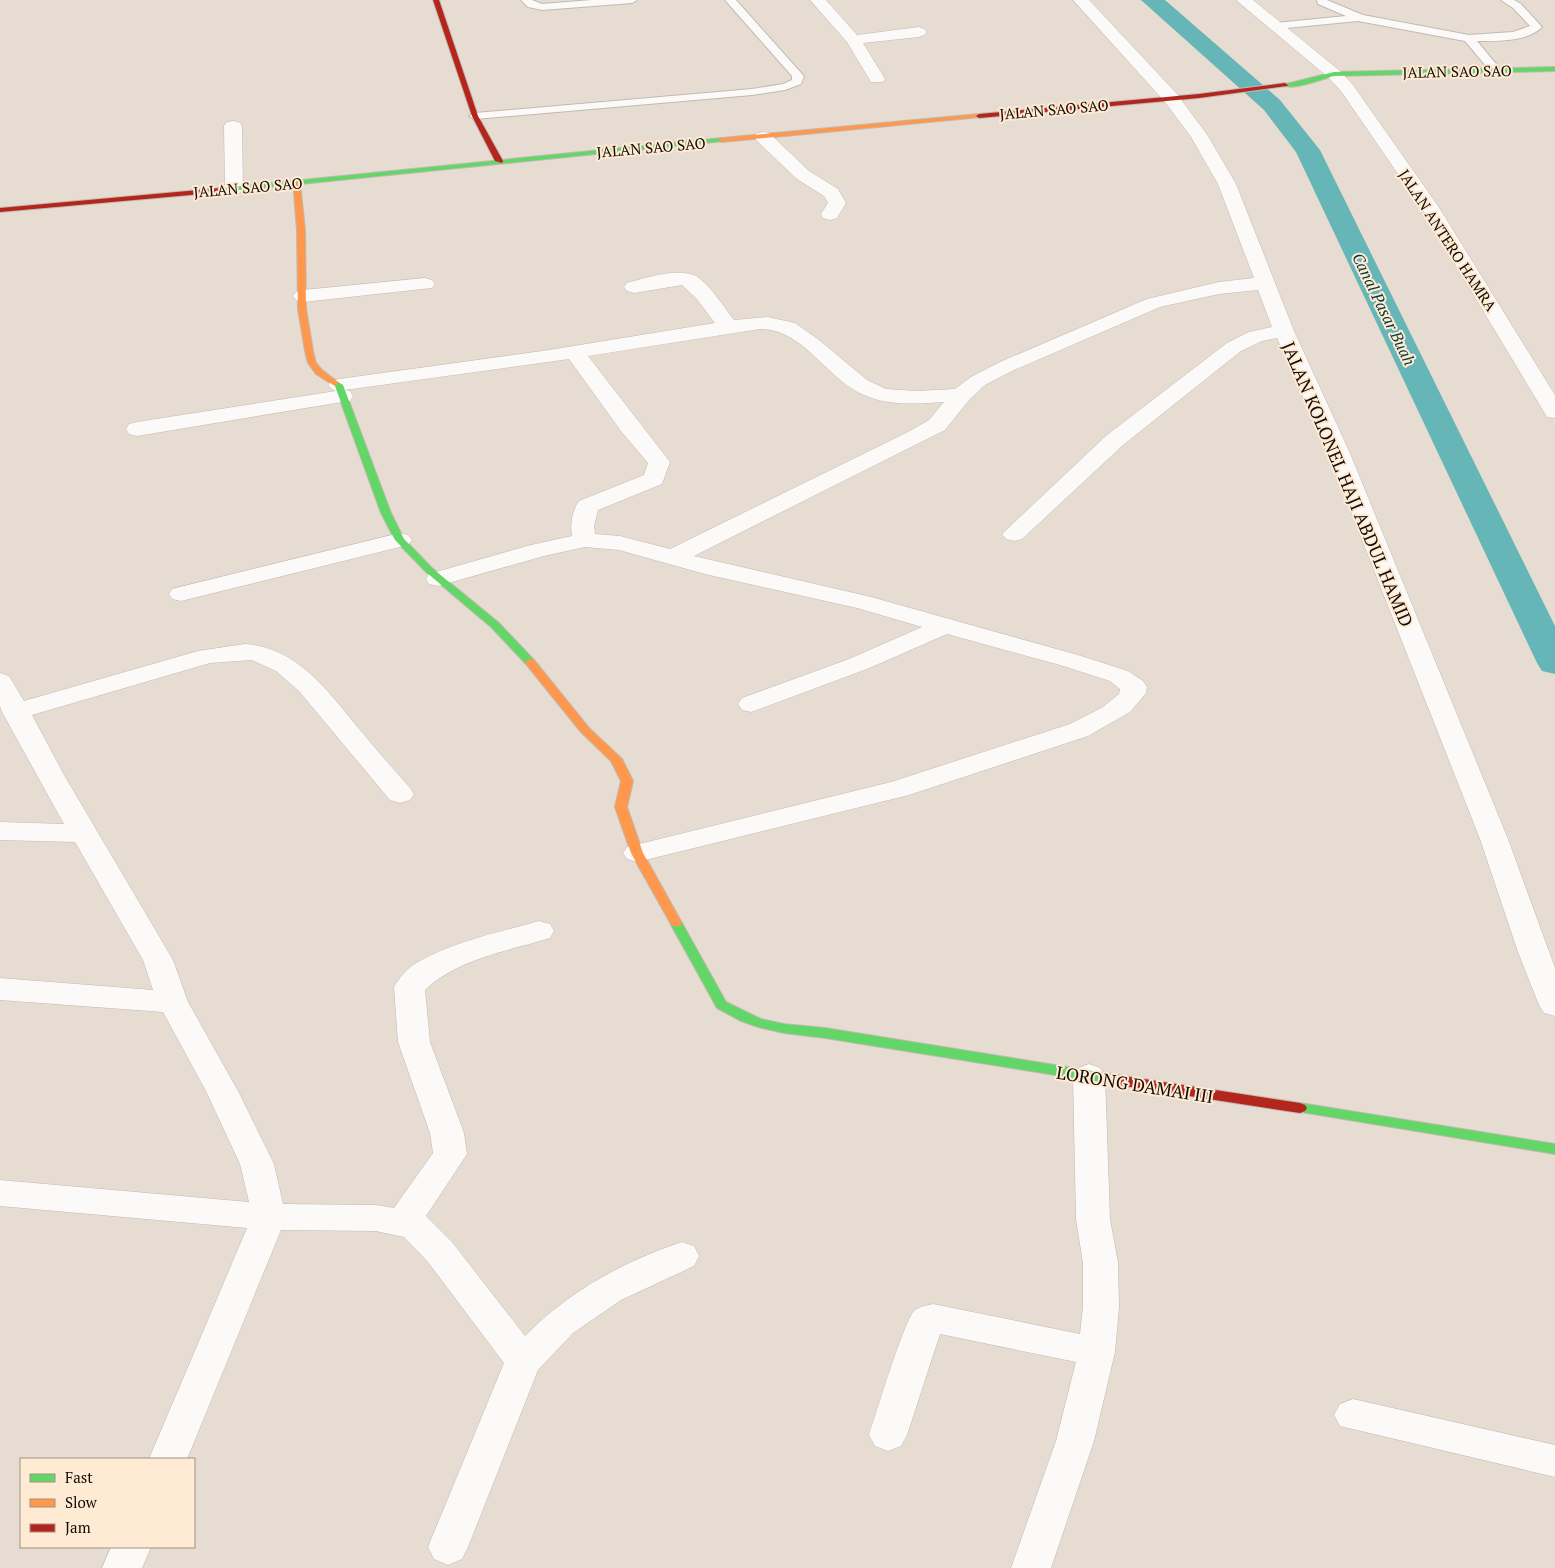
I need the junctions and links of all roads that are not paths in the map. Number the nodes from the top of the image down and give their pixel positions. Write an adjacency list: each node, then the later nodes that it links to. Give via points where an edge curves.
1 (436, 0): 22 (street)
2 (526, 0): 3 (lane, via 542,7)
3 (632, 0)
4 (730, 0): 22 (lane, via 798,76 797,82 752,92)
5 (818, 0): 14 (street)
6 (1081, 0): 21 (street, JALAN KOLONEL HAJI ABDUL HAMID)
7 (1244, 0): 11 (street, JALAN ANTERO HAMRA)
8 (1322, 0): 10 (lane)
9 (1506, 0): 13 (lane, via 1537,27 1529,32)
10 (1360, 18): 11 (lane); 13 (lane)
11 (1276, 26): 17 (street, JALAN ANTERO HAMRA)
12 (919, 32): 14 (street)
13 (1469, 38): 16 (lane)
14 (853, 40): 18 (street)
15 (1555, 69): 16 (street, JALAN SAO SAO)
16 (1495, 70): 17 (street, JALAN SAO SAO)
17 (1334, 74): 19 (street, JALAN SAO SAO); 20 (street, JALAN ANTERO HAMRA)
18 (878, 79)
19 (1301, 83): 20 (street, JALAN SAO SAO); 21 (street, JALAN SAO SAO)
20 (1352, 88): 39 (street, JALAN ANTERO HAMRA, via 1429,206)
21 (1171, 98): 24 (street, JALAN SAO SAO); 30 (street, JALAN KOLONEL HAJI ABDUL HAMID, via 1199,136 1227,184)
22 (475, 116): 25 (street)
23 (234, 126): 27 (street)
24 (763, 137): 25 (street, JALAN SAO SAO); 29 (street, via 803,175 832,193 836,203)
25 (499, 161): 26 (street, JALAN SAO SAO)
26 (296, 184): 27 (street, JALAN SAO SAO); 33 (street)
27 (234, 189): 28 (street, JALAN SAO SAO)
28 (0, 210)
29 (830, 214)
30 (1266, 283): 35 (street, JALAN KOLONEL HAJI ABDUL HAMID); 38 (street, via 1219,288 1154,304 1007,366 978,381)
31 (425, 284): 33 (street)
32 (634, 286): 34 (street, via 689,281)
33 (303, 296): 37 (street, via 304,330 312,363)
34 (729, 327): 36 (street); 38 (street, via 785,326 855,380 885,395)
35 (1284, 331): 41 (street, via 1256,336 1234,347 1116,440); 57 (street, JALAN KOLONEL HAJI ABDUL HAMID, via 1338,451 1494,839 1533,952)
36 (574, 352): 37 (street); 43 (street, via 660,462 654,479 587,506 582,526)
37 (340, 391): 40 (street); 42 (street, via 386,513)
38 (962, 395): 44 (street, via 936,425 916,438)
39 (1555, 412)
40 (136, 429)
41 (1014, 534)
42 (400, 540): 45 (street); 46 (street)
43 (585, 540): 44 (street, via 620,543); 45 (street)
44 (671, 558): 47 (street, via 862,602)
45 (438, 579): 53 (street, via 495,625 585,730 616,759 627,781 621,807)
46 (181, 594)
47 (944, 626): 49 (street, via 858,664); 53 (street, via 1119,676 1134,686 1134,691 1121,706 1079,730 899,789)
48 (5, 692): 50 (street, via 207,656 256,653 273,659 310,688); 52 (street)
49 (751, 704)
50 (400, 794)
51 (0, 831): 52 (street)
52 (83, 833): 56 (street, via 158,960)
53 (637, 853): 58 (street, LORONG DAMAI III, via 721,1005 735,1016 785,1030 825,1033)
54 (539, 931): 62 (street, via 461,955 427,970 410,987 414,1042 447,1133 450,1154)
55 (0, 989): 56 (street)
56 (173, 1002): 61 (street, via 222,1091 257,1164)
57 (1555, 1004)
58 (1089, 1076): 59 (street, LORONG DAMAI III); 64 (street, via 1093,1219 1101,1278)
59 (1555, 1149)
60 (2, 1197): 61 (street)
61 (269, 1217): 62 (street, via 376,1218); 68 (street)
62 (403, 1223): 65 (street, via 415,1226 440,1252)
63 (682, 1256): 65 (street, via 608,1290 560,1323)
64 (1097, 1352): 67 (street, via 934,1318 927,1321 923,1330); 73 (street, via 1070,1460)
65 (523, 1361): 70 (street)
66 (1353, 1415): 69 (street)
67 (888, 1434)
68 (168, 1458)
69 (1555, 1461)
70 (448, 1546)
71 (131, 1548): 72 (street)
72 (122, 1568)
73 (1031, 1568)

